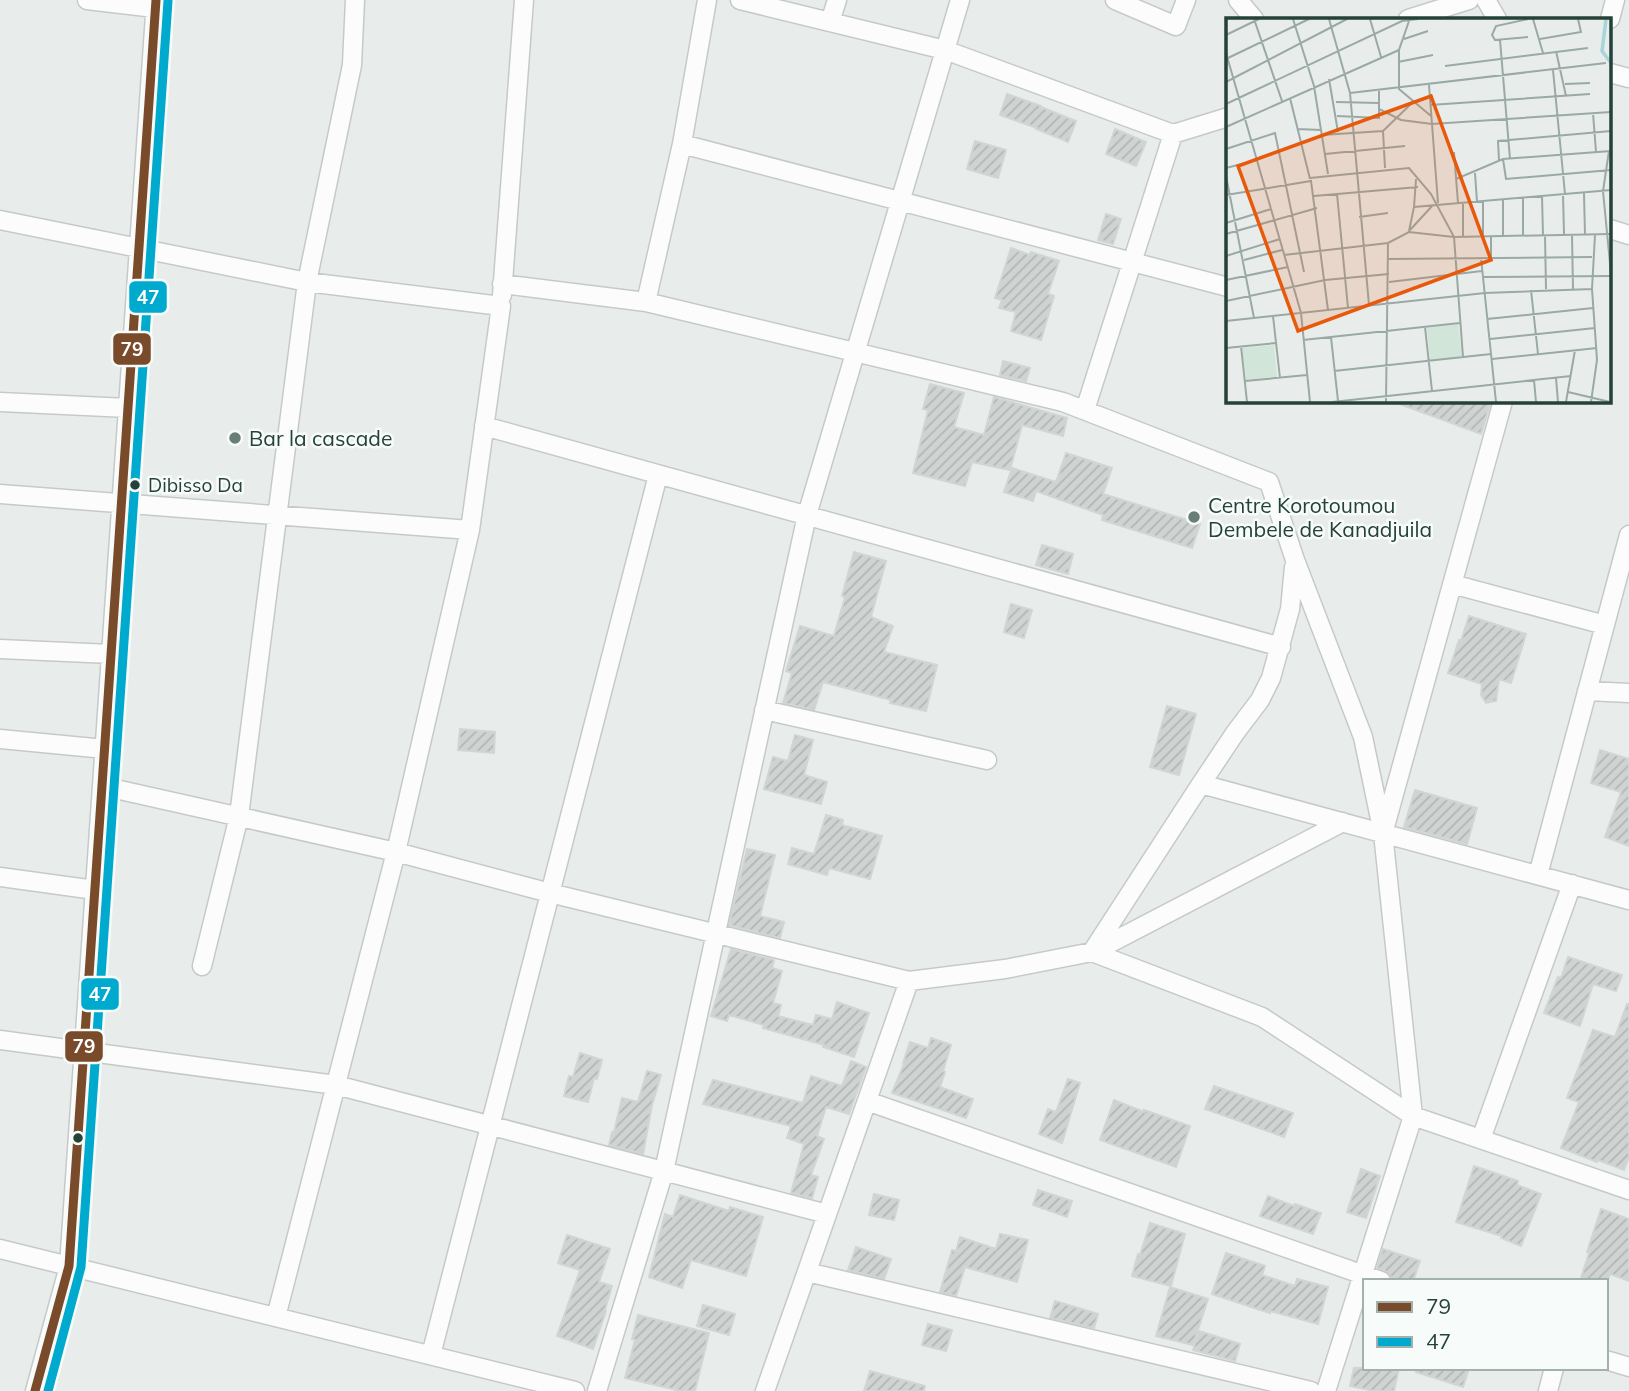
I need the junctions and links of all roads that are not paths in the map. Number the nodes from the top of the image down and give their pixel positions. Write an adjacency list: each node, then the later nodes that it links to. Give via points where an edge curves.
1 (87, 0): 14 (street)
2 (355, 0): 32 (street, via 352,65)
3 (524, 0): 33 (street)
4 (708, 0): 25 (street)
5 (740, 0): 19 (street)
6 (836, 0): 19 (street)
7 (960, 0): 20 (street)
8 (1115, 0): 9 (street, via 1177,26)
9 (1186, 0)
10 (1238, 0): 15 (street)
11 (1469, 0): 16 (street)
12 (1486, 0): 17 (street)
13 (1615, 0): 18 (street)
14 (156, 4): 30 (street)
15 (1253, 18)
16 (1411, 18)
17 (1496, 18)
18 (1610, 18)
19 (830, 22): 20 (street)
20 (945, 50): 24 (street); 26 (street)
21 (1612, 74): 22 (street)
22 (1629, 78)
23 (1226, 118): 24 (street)
24 (1172, 134): 31 (street)
25 (682, 144): 26 (street); 35 (street)
26 (900, 201): 31 (street); 37 (street)
27 (0, 220): 30 (street)
28 (1612, 230): 29 (street)
29 (1629, 235)
30 (139, 248): 32 (street); 40 (street)
31 (1132, 262): 34 (street); 41 (street)
32 (307, 282): 36 (street); 47 (street)
33 (502, 285): 35 (street); 36 (street)
34 (1226, 286)
35 (646, 302): 37 (street)
36 (501, 306): 42 (street)
37 (855, 352): 41 (street); 46 (street)
38 (0, 402): 40 (street)
39 (1503, 402): 51 (street)
40 (128, 408): 45 (street)
41 (1085, 410): 50 (street, via 1269,482)
42 (484, 426): 43 (street); 48 (street)
43 (658, 475): 46 (street); 72 (street)
44 (0, 494): 45 (street)
45 (121, 503): 47 (street); 55 (street)
46 (807, 515): 53 (street); 58 (street)
47 (277, 516): 48 (street); 64 (street)
48 (470, 530): 67 (street)
49 (1629, 535): 52 (street)
50 (1295, 560): 53 (street); 66 (street, via 1363,737)
51 (1452, 584): 52 (street); 66 (street)
52 (1605, 625): 56 (street)
53 (1281, 647): 62 (street, via 1260,700)
54 (0, 649): 55 (street)
55 (111, 654): 60 (street)
56 (1587, 691): 57 (street); 68 (street)
57 (1629, 692)
58 (764, 710): 61 (street); 74 (street)
59 (0, 738): 60 (street)
60 (104, 749): 63 (street)
61 (987, 760)
62 (1201, 784): 65 (street); 75 (street)
63 (102, 786): 64 (street); 71 (street)
64 (239, 816): 67 (street); 76 (street)
65 (1343, 822): 66 (street); 75 (street)
66 (1383, 833): 68 (street); 82 (street)
67 (396, 852): 72 (street); 80 (street)
68 (1538, 875): 70 (street)
69 (0, 877): 71 (street)
70 (1572, 884): 73 (street); 84 (street)
71 (95, 890): 79 (street)
72 (550, 893): 74 (street); 83 (street)
73 (1629, 900)
74 (715, 933): 77 (street); 85 (street)
75 (1092, 953): 77 (street, via 1005,970); 82 (street, via 1262,1017)
76 (202, 966)
77 (909, 981): 81 (street)
78 (0, 1040): 79 (street)
79 (84, 1051): 80 (street); 89 (street)
80 (336, 1085): 83 (street); 93 (street)
81 (867, 1101): 87 (street); 91 (street)
82 (1413, 1116): 84 (street); 91 (street)
83 (491, 1126): 85 (street); 94 (street)
84 (1481, 1139): 86 (street)
85 (664, 1171): 87 (street); 100 (street)
86 (1629, 1190)
87 (827, 1214): 90 (street)
88 (0, 1249): 89 (street)
89 (69, 1266): 93 (street); 98 (street)
90 (807, 1272): 101 (street); 102 (street)
91 (1363, 1274): 92 (street); 103 (street)
92 (1376, 1279)
93 (276, 1317): 94 (street)
94 (431, 1356): 99 (street)
95 (1608, 1361): 96 (street)
96 (1629, 1367)
97 (1553, 1370): 104 (street)
98 (35, 1391)
99 (575, 1391)
100 (597, 1391)
101 (765, 1391)
102 (1311, 1391)
103 (1326, 1391)
104 (1548, 1391)

